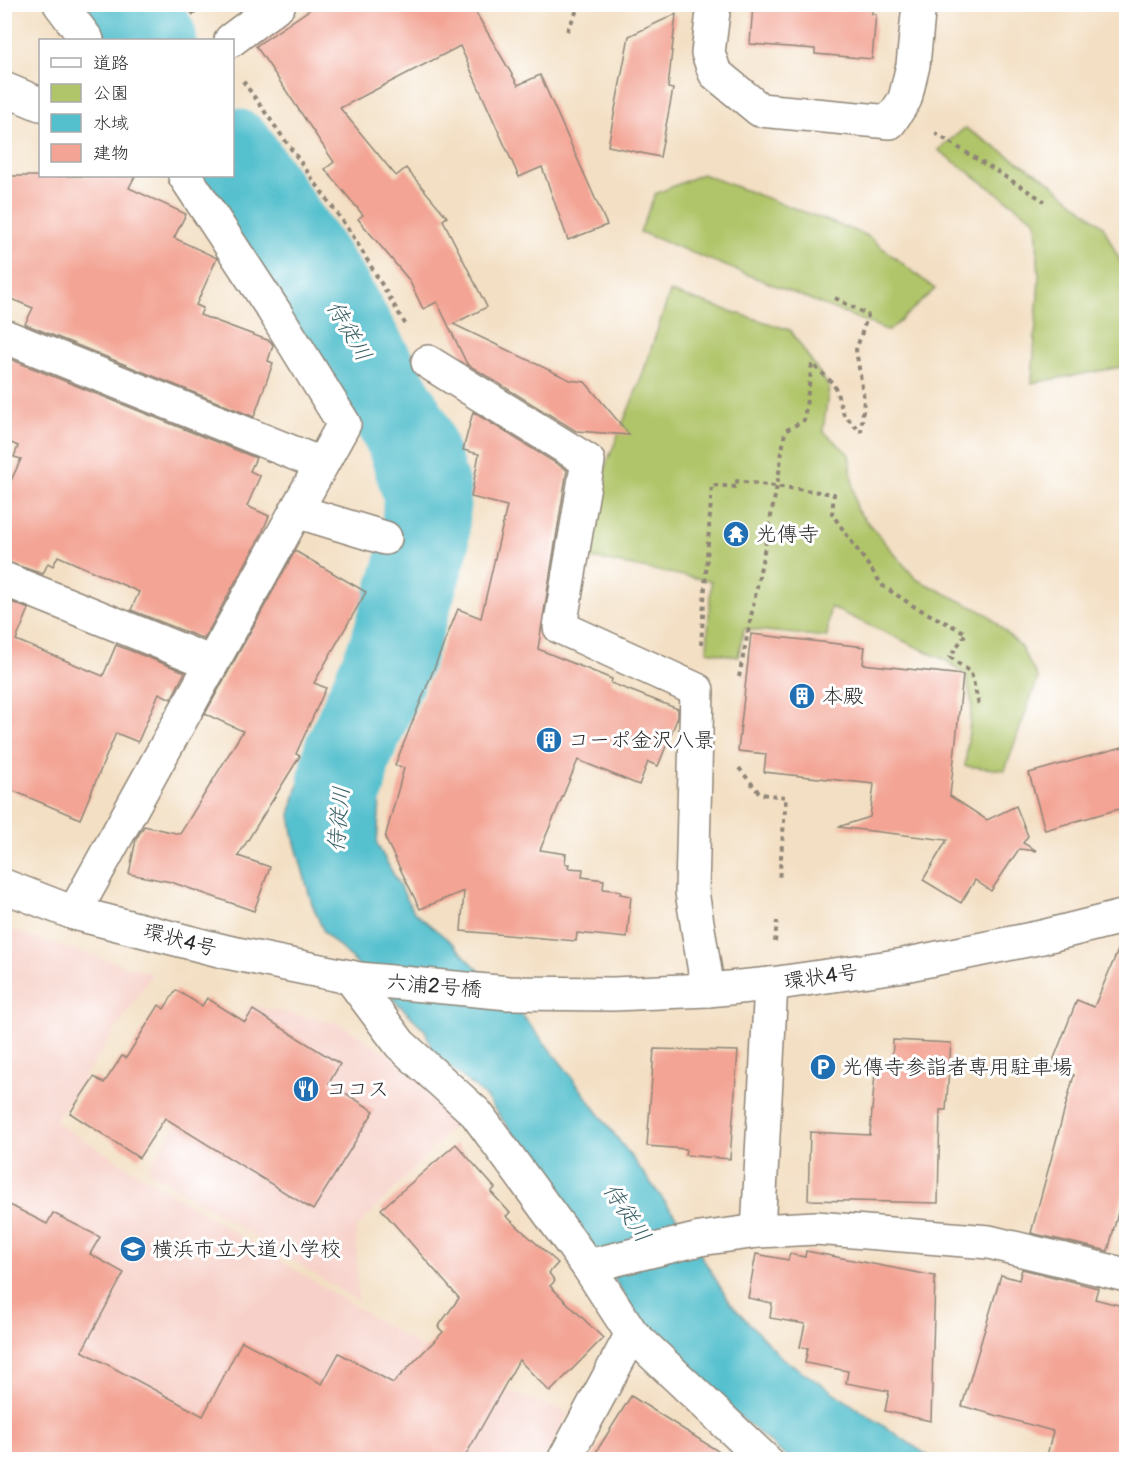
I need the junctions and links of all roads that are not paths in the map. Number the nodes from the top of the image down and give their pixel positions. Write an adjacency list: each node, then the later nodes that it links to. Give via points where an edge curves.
1 (60, 4): 5 (street)
2 (279, 4): 6 (street)
3 (714, 4): 4 (street, via 708,52 715,73 760,110 890,122 905,99 913,66)
4 (919, 4)
5 (86, 39)
6 (232, 39)
7 (4, 89): 8 (street)
8 (39, 104)
9 (186, 177): 12 (street, via 344,424)
10 (4, 336): 12 (street)
11 (428, 362): 22 (street, via 588,461 560,627 697,690 692,892)
12 (321, 464): 13 (street)
13 (296, 511): 14 (street); 16 (street)
14 (385, 538)
15 (4, 579): 16 (street)
16 (212, 663): 18 (street)
17 (4, 886): 18 (street, 環状4号)
18 (74, 913): 20 (street, 環状4号, via 227,952)
19 (1126, 916): 21 (street, 環状4号, via 904,965)
20 (355, 978): 23 (street, 六浦2号橋); 25 (street, via 400,1044 477,1113)
21 (771, 984): 22 (street, 環状4号); 24 (street)
22 (708, 990): 23 (street, 環状4号)
23 (509, 993)
24 (758, 1230): 25 (street, via 700,1239); 26 (street, via 816,1228 989,1242)
25 (595, 1265): 27 (street)
26 (1126, 1275)
27 (632, 1334): 28 (street); 29 (street)
28 (564, 1460)
29 (765, 1460)

